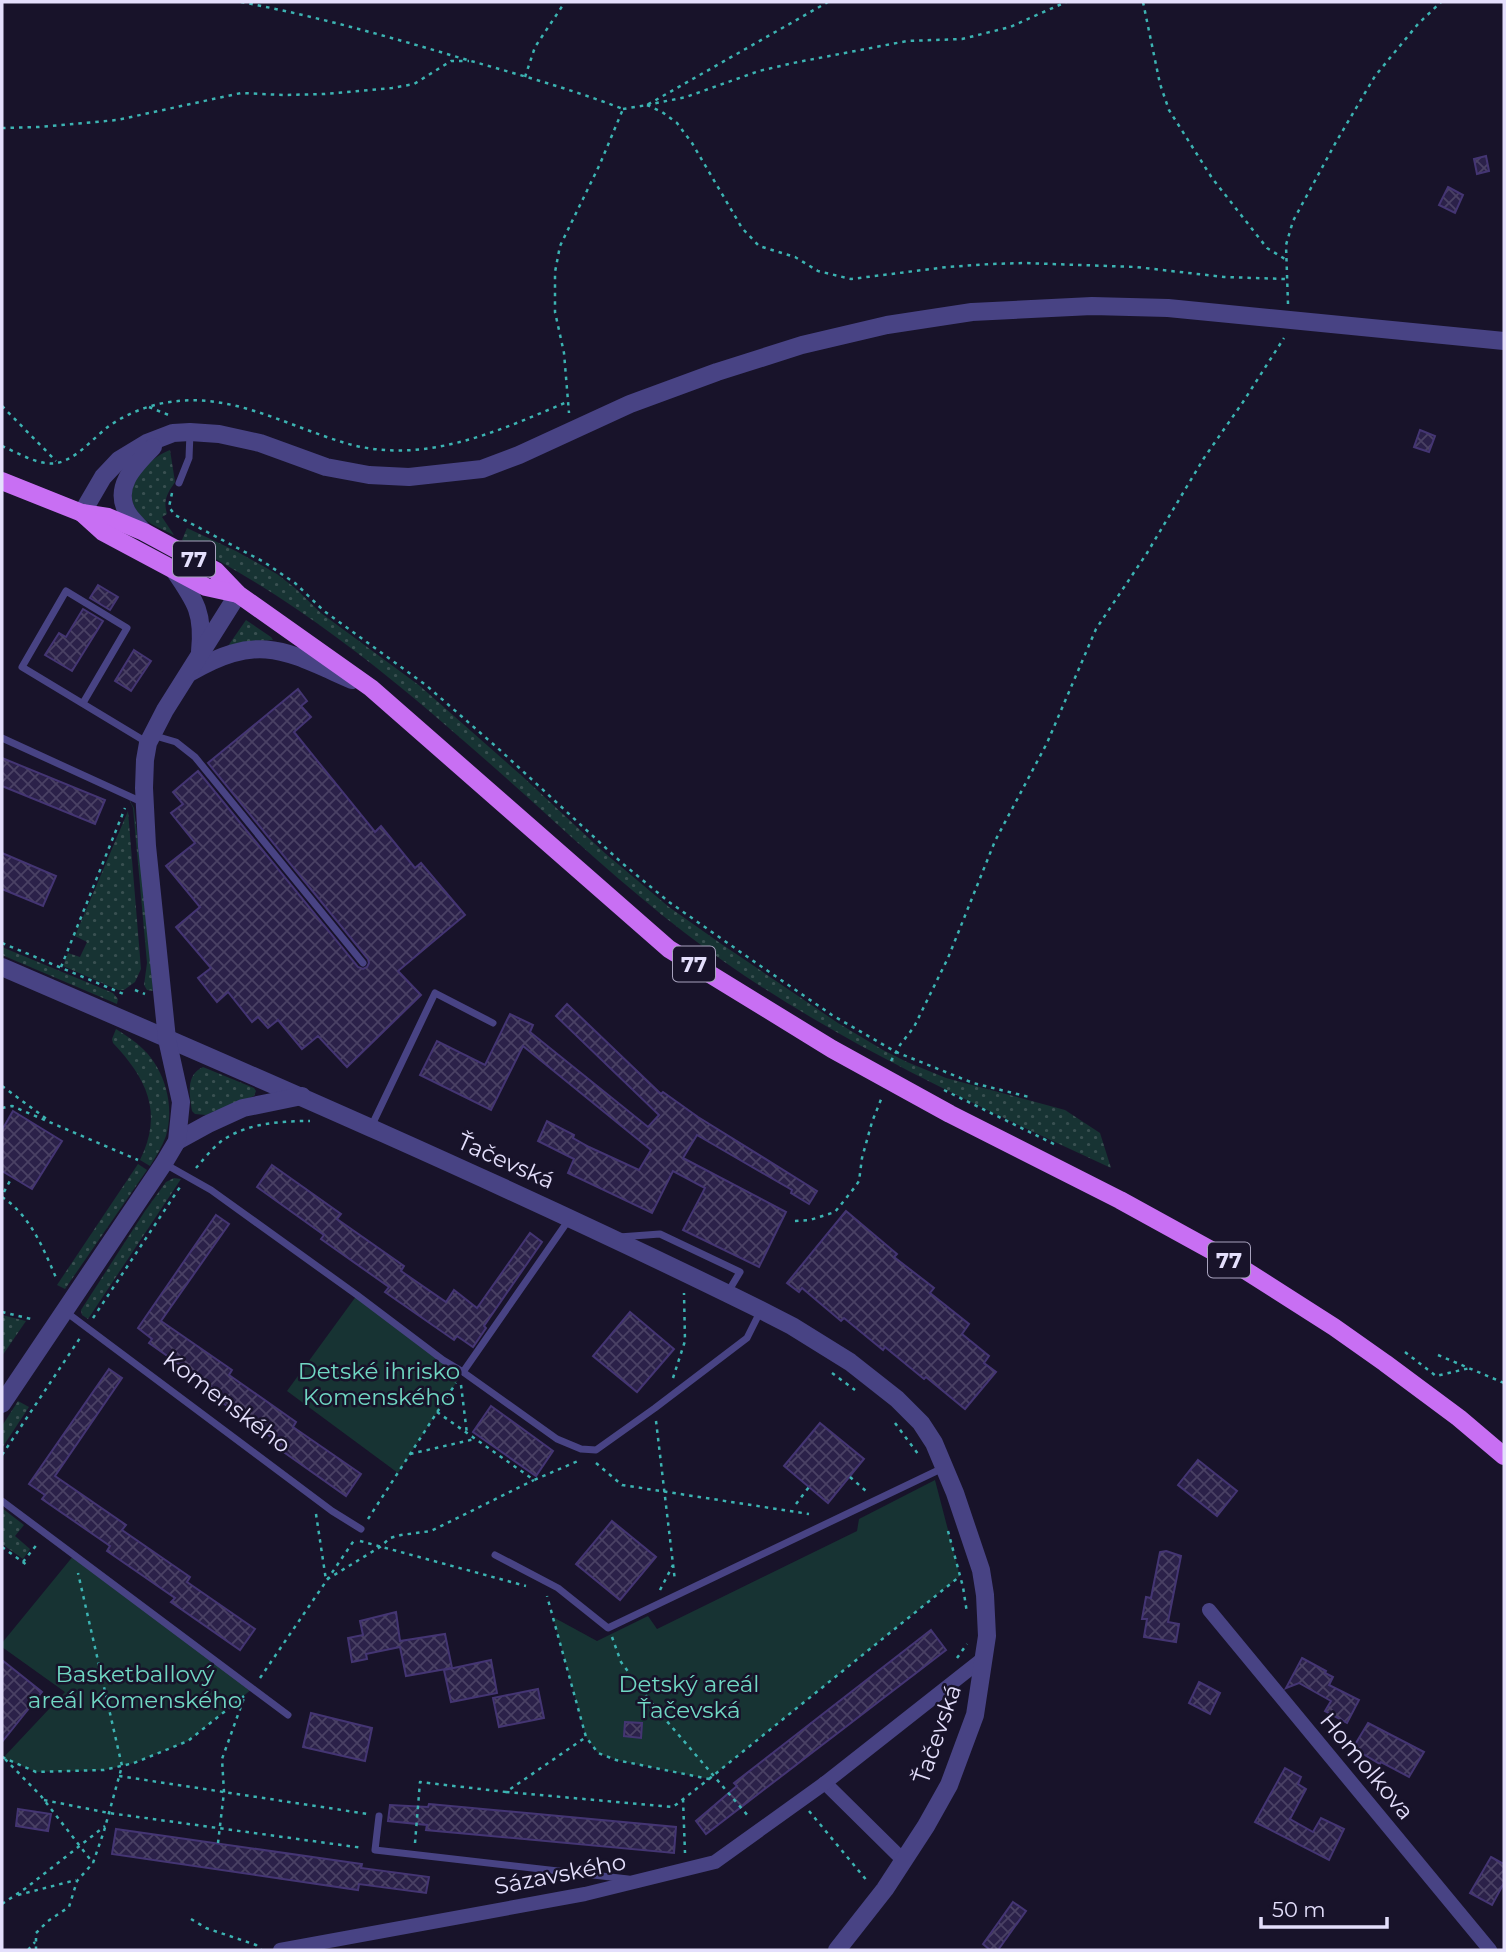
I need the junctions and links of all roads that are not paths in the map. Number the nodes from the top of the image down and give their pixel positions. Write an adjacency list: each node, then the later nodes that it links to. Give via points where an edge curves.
1 (1504, 341): 2 (street, via 1168,308 1036,308 887,325 802,345 630,404 482,469 409,477 369,475 326,467 260,443)
2 (190, 432): 3 (street); 5 (lane, via 189,458)
3 (164, 436): 6 (street, via 119,460); 7 (street, via 125,481 127,513)
4 (2, 481): 6 (main road, 77)
5 (179, 482)
6 (82, 513): 7 (main road, 77, via 108,517); 8 (main road, 77, via 103,532)
7 (144, 532): 9 (main road, 77, via 216,571)
8 (174, 570): 9 (main road, 77, via 206,587); 10 (street, via 200,617)
9 (238, 594): 10 (street); 12 (main road, 77)
10 (200, 656): 11 (street)
11 (188, 673): 12 (street, via 232,652 272,649); 15 (street)
12 (371, 688): 30 (main road, 77, via 669,949 832,1049 1229,1261 1385,1363)
13 (83, 702): 13 (lane, via 127,628 66,592 22,667); 15 (lane)
14 (2, 738): 16 (lane)
15 (150, 739): 16 (street, via 144,788); 17 (lane, via 176,742 195,757)
16 (136, 803): 20 (street)
17 (363, 962)
18 (2, 967): 20 (street, Ťačevská)
19 (493, 1023): 22 (lane, via 435,993)
20 (167, 1039): 21 (street, Ťačevská); 23 (street, via 181,1102)
21 (302, 1096): 22 (street, Ťačevská); 23 (street, via 243,1108)
22 (371, 1128): 25 (street, Ťačevská)
23 (177, 1141): 24 (street)
24 (164, 1163): 27 (street); 28 (lane, via 211,1190)
25 (570, 1217): 26 (street, Ťačevská); 28 (lane)
26 (761, 1310): 28 (lane, via 747,1338 596,1450 557,1439); 31 (street, Ťačevská, via 850,1362 897,1399 921,1423)
27 (64, 1311): 29 (street); 33 (lane, Komenského)
28 (462, 1375)
29 (2, 1404)
30 (1504, 1456)
31 (945, 1466): 34 (lane, via 608,1628 558,1588); 36 (street, Ťačevská, via 981,1570 987,1615)
32 (2, 1501): 37 (lane)
33 (361, 1529)
34 (495, 1555)
35 (1209, 1610): 44 (street, Homolkova)
36 (985, 1657): 38 (street, Sázavského); 40 (street, Ťačevská, via 975,1715 948,1786)
37 (288, 1715)
38 (825, 1783): 40 (street); 41 (street, Sázavského, via 715,1862)
39 (379, 1816): 41 (lane, via 374,1850)
40 (903, 1860): 43 (street, Ťačevská)
41 (643, 1881): 42 (street, Sázavského)
42 (280, 1950)
43 (836, 1950)
44 (1490, 1950)

